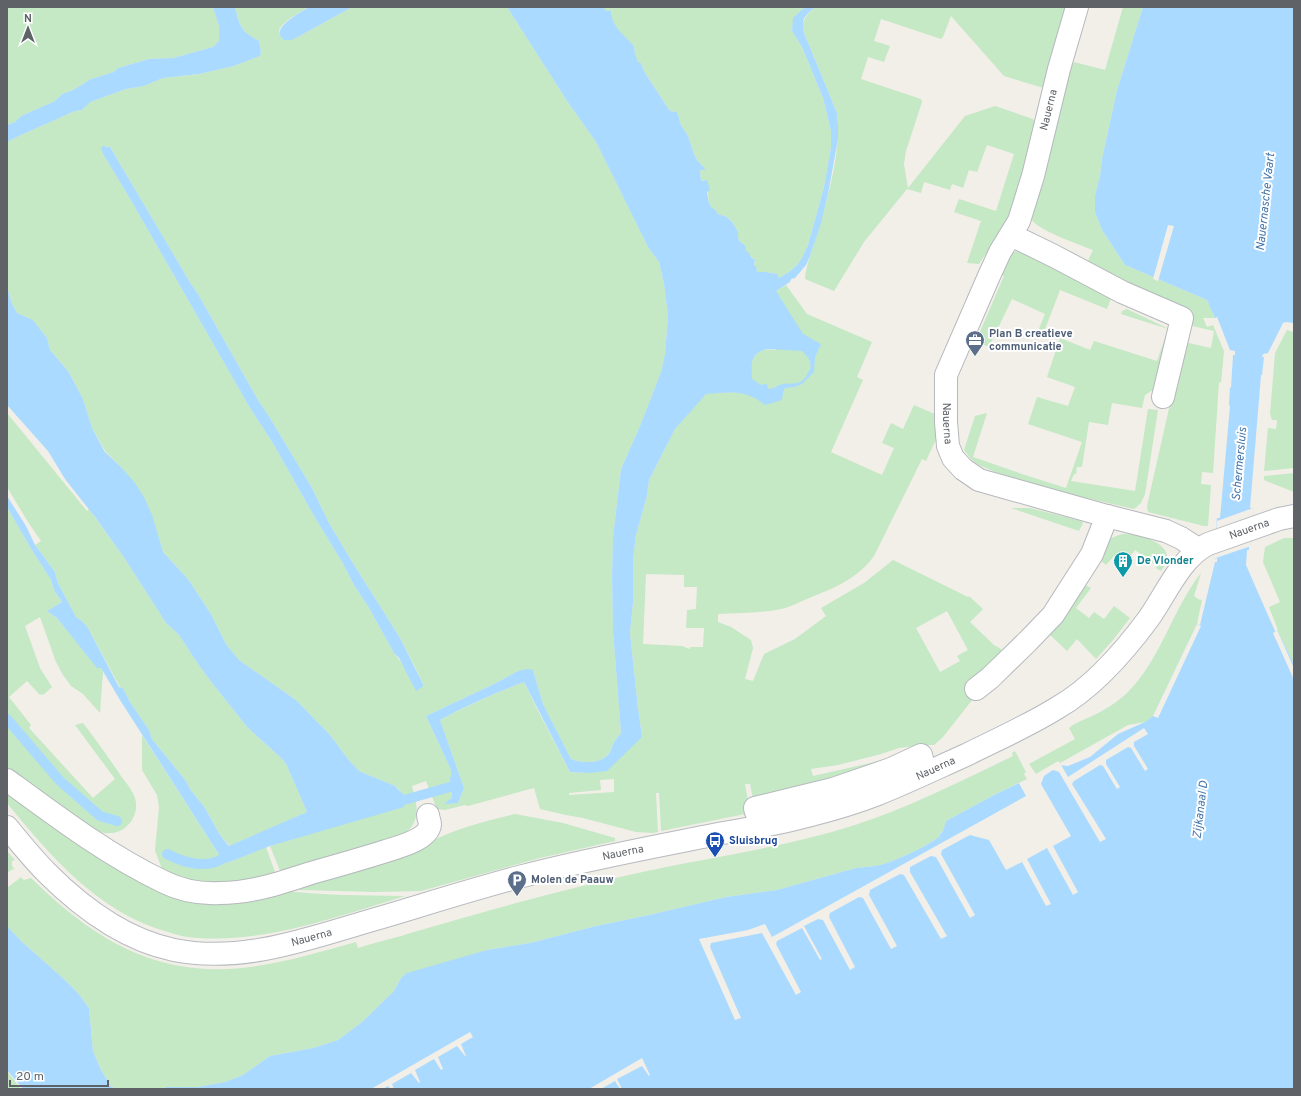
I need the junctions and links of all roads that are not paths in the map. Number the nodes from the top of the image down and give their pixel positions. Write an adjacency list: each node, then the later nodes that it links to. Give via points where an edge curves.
1 (1077, 7): 2 (street, Nauerna, via 1033,176 1019,221)
2 (1011, 235): 3 (street, via 1122,292 1182,318); 4 (street, Nauerna, via 1000,252 946,375 948,446 953,458 963,469 979,480)
3 (1162, 397)
4 (1107, 516): 6 (street, Nauerna, via 1166,530); 7 (street, via 1092,554 1053,615)
5 (1286, 517): 6 (street, Nauerna)
6 (1203, 547): 11 (street, Nauerna, via 1174,578 1148,620 1112,663 1085,688 1039,718 924,774 875,795 804,817 564,866 472,890 293,944 248,951 201,954 173,950 138,938 106,921 73,896 46,872)
7 (976, 689)
8 (7, 780): 10 (street, via 121,859 165,883 218,894 267,887 397,848 423,836 430,823)
9 (756, 808): 9 (street, Nauerna, via 756,812 850,788 922,759 921,755 840,787)
10 (428, 815)
11 (7, 827)

